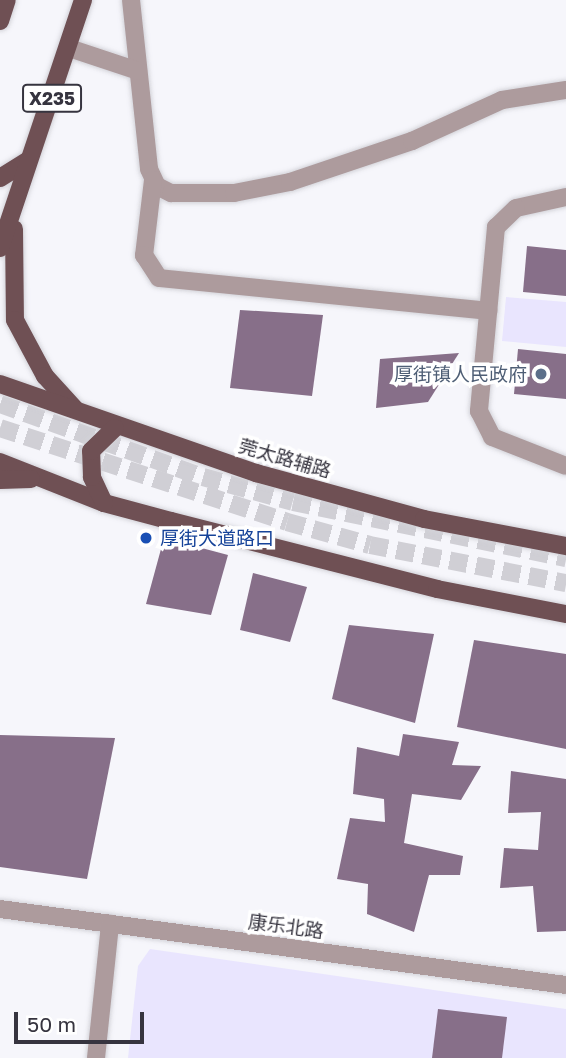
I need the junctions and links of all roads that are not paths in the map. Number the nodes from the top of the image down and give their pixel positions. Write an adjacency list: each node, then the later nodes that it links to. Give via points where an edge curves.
1 (6, 0): 4 (main road)
2 (83, 0): 5 (main road, X235)
3 (131, 0): 6 (street)
4 (0, 21)
5 (69, 48): 6 (street); 8 (main road, X235)
6 (138, 71): 10 (street)
7 (566, 90): 10 (street, via 502,100 412,141 290,182 216,194 164,191)
8 (33, 156): 9 (main road); 11 (main road, X235)
9 (0, 178)
10 (153, 180): 14 (street, via 144,255 159,278)
11 (18, 196): 13 (main road); 16 (main road, via 10,259 15,320 45,376)
12 (566, 197): 14 (street, via 502,215 496,227)
13 (0, 248)
14 (488, 311): 19 (street, via 479,411 482,426 492,437)
15 (0, 384): 16 (main road, 莞太路辅路)
16 (82, 416): 17 (main road, 莞太路辅路)
17 (115, 428): 22 (main road, via 91,451 92,477); 23 (main road, 莞太路辅路, via 424,519)
18 (0, 462): 21 (main road)
19 (566, 466)
20 (0, 480): 21 (main road)
21 (44, 481): 22 (main road)
22 (104, 503): 24 (main road, via 437,589)
23 (566, 546)
24 (566, 614)
25 (0, 909): 26 (street, 康乐北路)
26 (110, 924): 27 (street, 康乐北路); 28 (street)
27 (566, 985)
28 (96, 1058)

